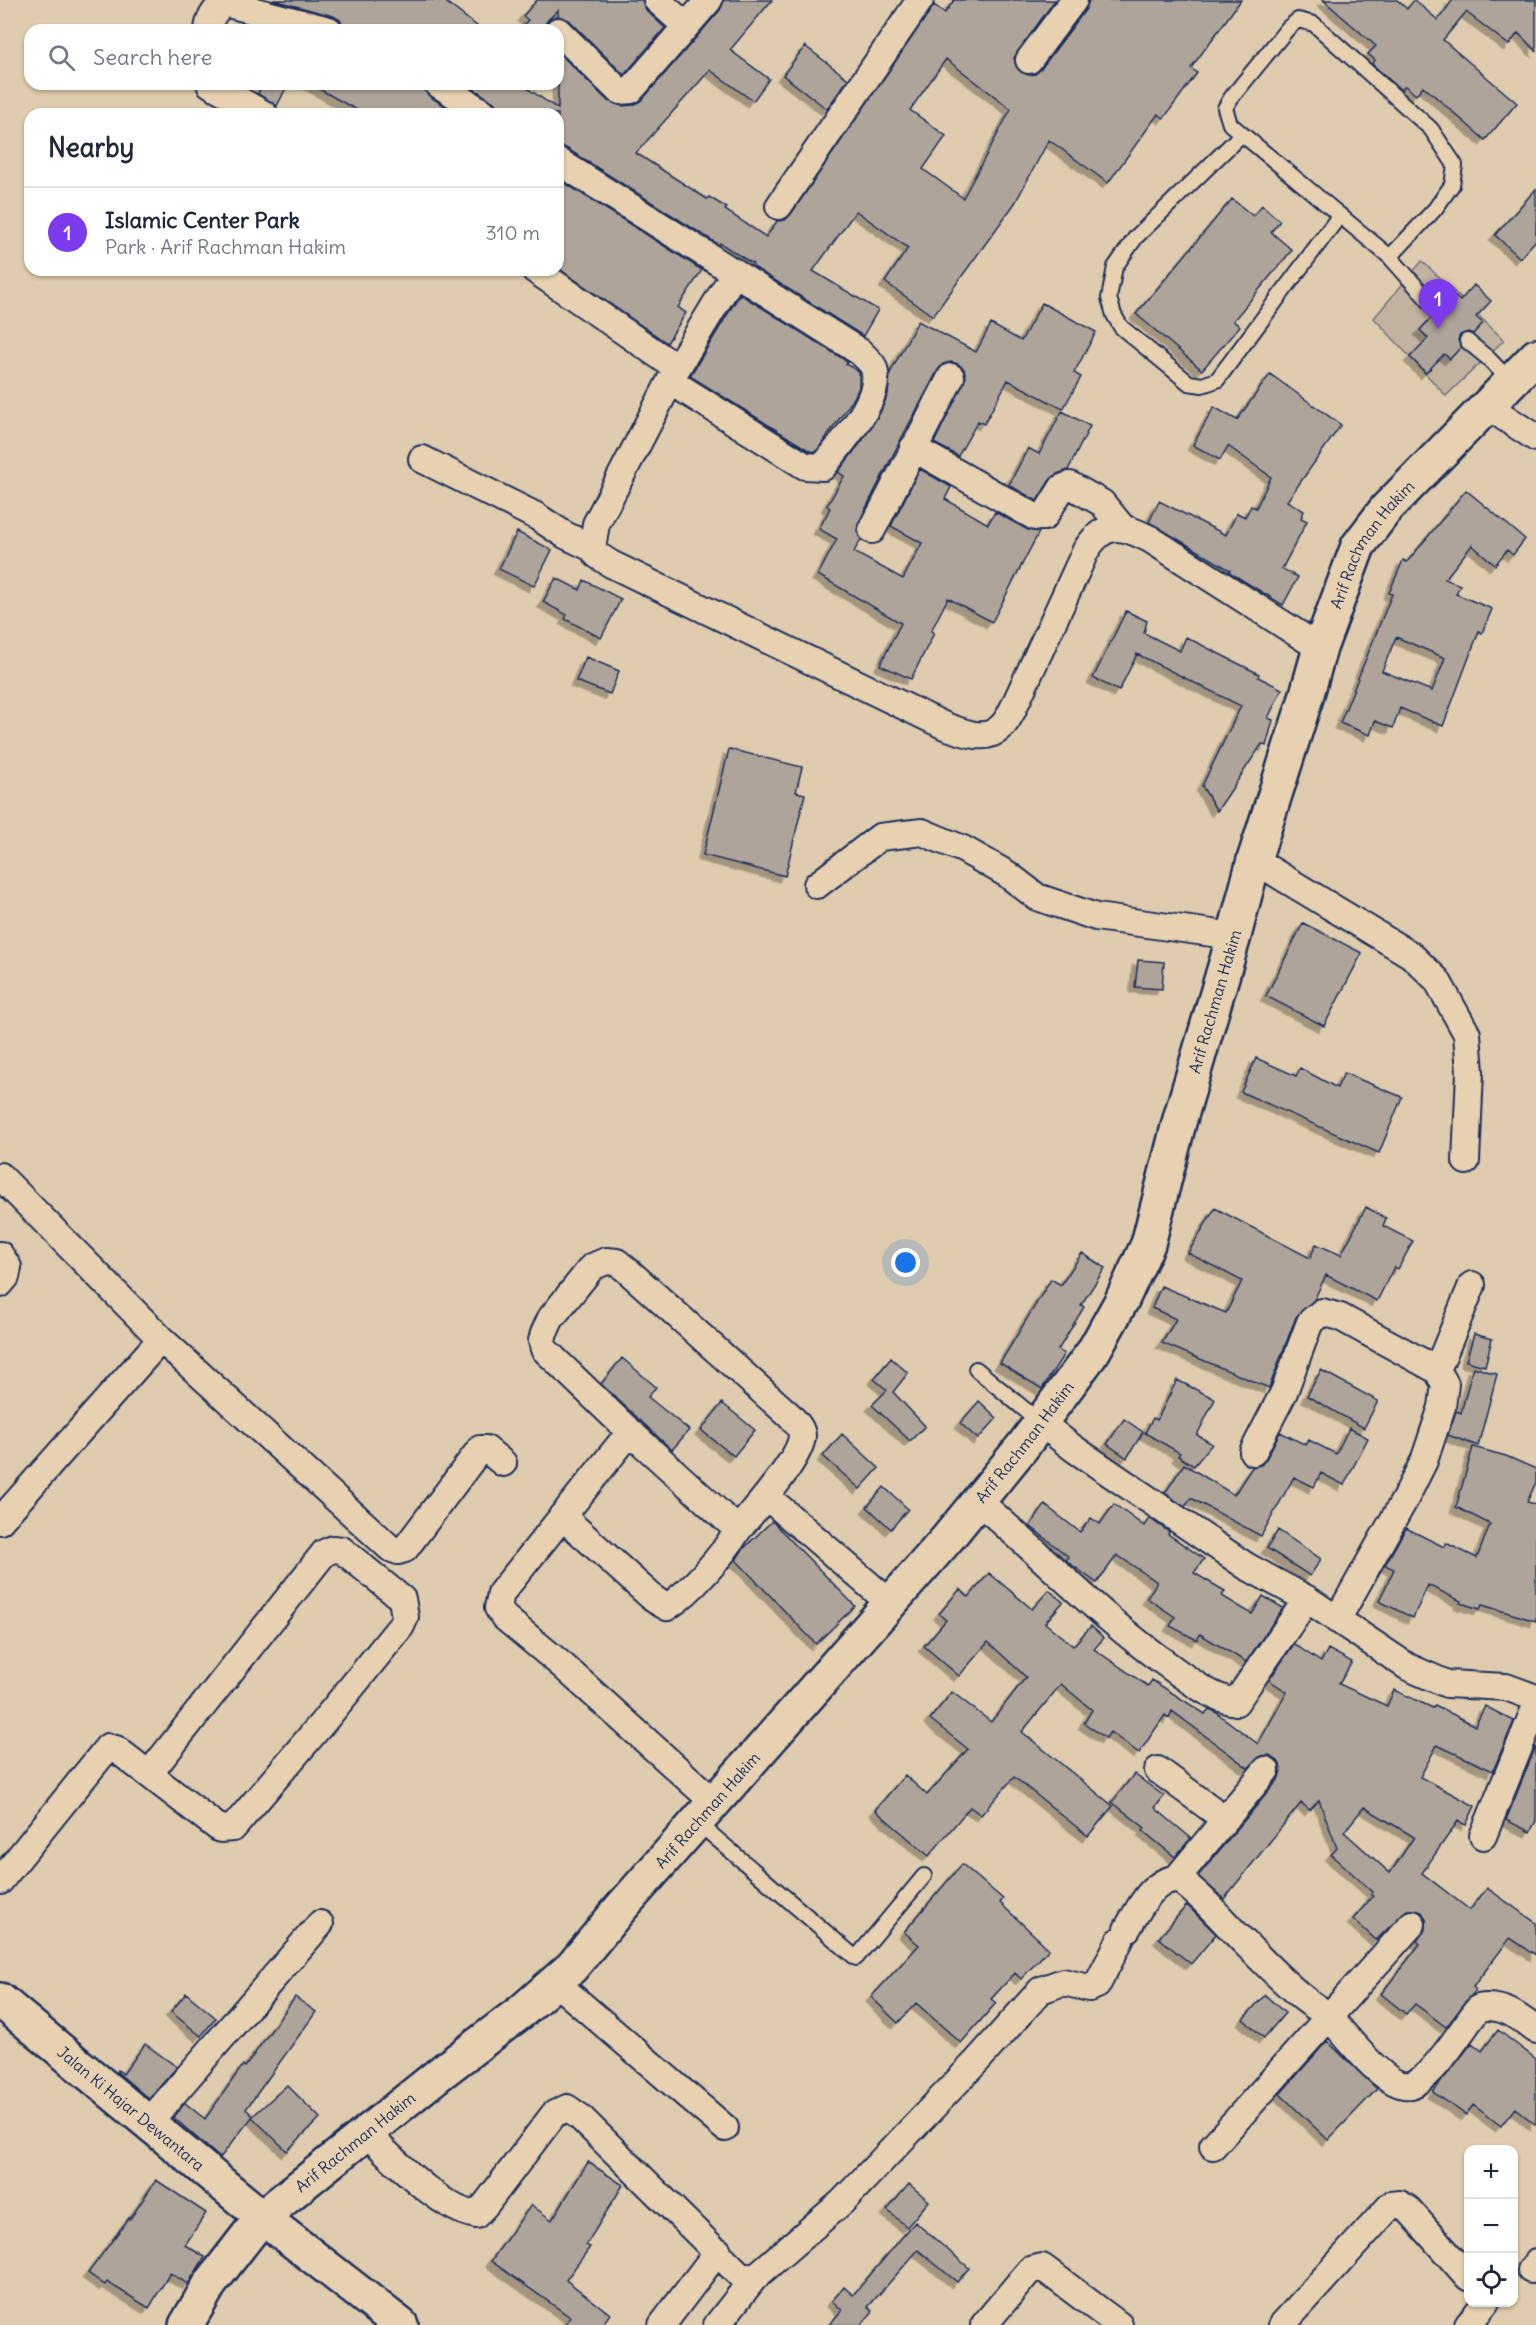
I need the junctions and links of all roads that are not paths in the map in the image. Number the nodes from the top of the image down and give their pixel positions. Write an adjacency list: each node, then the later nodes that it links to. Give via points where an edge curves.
1 (657, 0): 7 (street)
2 (710, 0): 7 (street)
3 (921, 0): 16 (street)
4 (1074, 0): 9 (street)
5 (210, 24): 6 (street, via 217,8 224,3)
6 (305, 24)
7 (686, 26): 8 (street, via 632,90 627,91 616,88)
8 (564, 38)
9 (1029, 60)
10 (221, 90): 12 (street)
11 (447, 90): 13 (street)
12 (253, 108)
13 (476, 108)
14 (1241, 135): 17 (lane); 17 (lane, via 1136,237 1115,267 1109,298 1121,327 1189,383 1202,385 1217,380); 18 (lane, via 1230,124 1225,108 1231,98 1288,28 1298,20 1314,24 1431,129 1455,165 1452,185)
15 (564, 167): 19 (street)
16 (779, 206)
17 (1340, 215): 18 (lane)
18 (1390, 257): 21 (lane)
19 (735, 272): 24 (street); 24 (street, via 860,352 872,365 875,378 870,402 824,467 805,465)
20 (543, 276): 24 (street)
21 (1438, 311)
22 (1467, 341): 26 (lane)
23 (1536, 356): 26 (main road, Arif Rachman Hakim)
24 (674, 375): 33 (street, via 596,524)
25 (951, 377): 29 (street)
26 (1510, 382): 27 (main road, Arif Rachman Hakim)
27 (1487, 406): 28 (street); 34 (main road, Arif Rachman Hakim, via 1386,509 1358,546)
28 (1536, 438)
29 (914, 448): 31 (street, via 1035,517 1044,517 1057,493 1070,485 1102,503); 32 (street)
30 (422, 459): 33 (street)
31 (1121, 526): 33 (street, via 1094,538 1012,711 1001,729 979,736 945,726 611,564); 34 (street, via 1150,539)
32 (872, 530)
33 (592, 548)
34 (1320, 648): 35 (main road, Arif Rachman Hakim)
35 (1254, 860): 37 (main road, Arif Rachman Hakim); 38 (street, via 1411,955 1437,980 1467,1034 1470,1072)
36 (817, 885): 37 (street, via 880,837 922,832 963,849 1037,897 1096,917)
37 (1234, 936): 46 (main road, Arif Rachman Hakim, via 1148,1244 1093,1352)
38 (1466, 1161)
39 (0, 1176): 43 (street)
40 (0, 1255): 41 (street, via 9,1267)
41 (0, 1284)
42 (1472, 1285): 45 (street)
43 (161, 1338): 49 (street, via 394,1550 405,1549 480,1449 486,1449); 53 (street)
44 (976, 1369): 46 (lane)
45 (1437, 1370): 48 (street, via 1340,1317 1322,1312 1310,1322 1284,1392); 57 (street, via 1445,1384 1442,1407 1424,1461)
46 (1041, 1423): 51 (main road, Arif Rachman Hakim); 55 (street, via 1246,1566)
47 (630, 1432): 50 (street, via 557,1363 542,1341 551,1318 592,1267 606,1261 618,1262 801,1429 800,1446); 52 (street); 54 (street)
48 (1253, 1452)
49 (503, 1463)
50 (766, 1496): 54 (street); 56 (street)
51 (978, 1501): 55 (street, via 1141,1646 1226,1700 1236,1702); 56 (main road, Arif Rachman Hakim)
52 (562, 1516): 54 (street, via 666,1607 679,1599 721,1555); 63 (street, via 501,1593 498,1608 563,1666)
53 (0, 1521)
54 (738, 1530)
55 (1307, 1599): 57 (street)
56 (890, 1603): 63 (main road, Arif Rachman Hakim)
57 (1337, 1620): 58 (street, via 1408,1666 1446,1684 1506,1687)
58 (1536, 1698)
59 (1536, 1707): 65 (street)
60 (1158, 1770): 64 (street)
61 (1266, 1770): 64 (street)
62 (149, 1774): 62 (street, via 324,1553 342,1550 402,1599 405,1617 401,1626 233,1828 220,1829); 68 (street, via 113,1747 106,1748)
63 (705, 1812): 66 (lane, via 856,1958); 71 (main road, Arif Rachman Hakim)
64 (1225, 1819): 67 (street)
65 (1483, 1836)
66 (924, 1876)
67 (1177, 1878): 73 (street, via 1193,1889 1301,1997); 82 (street, via 1155,1885 1097,1985 1089,1988 1063,1982 1041,1990 842,2202)
68 (0, 1881)
69 (320, 1923): 75 (street)
70 (1412, 1924): 73 (street)
71 (555, 1982): 76 (street); 77 (main road, Arif Rachman Hakim)
72 (0, 2000): 75 (main road, Jalan Ki Hajar Dewantara)
73 (1328, 2017): 74 (street, via 1373,2064 1404,2085 1424,2078 1479,2008 1490,2005 1514,2013); 78 (street)
74 (1536, 2030)
75 (148, 2123): 79 (main road, Jalan Ki Hajar Dewantara)
76 (725, 2128)
77 (366, 2133): 79 (main road, Arif Rachman Hakim); 80 (street, via 444,2202 476,2215 554,2114 567,2108)
78 (1213, 2146)
79 (262, 2217): 84 (main road, Arif Rachman Hakim, via 210,2284); 85 (main road, Jalan Ki Hajar Dewantara)
80 (718, 2251): 82 (street, via 739,2274); 86 (street)
81 (1464, 2272): 90 (street, via 1408,2209 1400,2204 1391,2205)
82 (754, 2278): 87 (street)
83 (1482, 2307): 91 (street)
84 (186, 2325)
85 (401, 2325)
86 (663, 2325)
87 (717, 2325)
88 (984, 2325): 89 (street, via 1030,2270 1042,2267)
89 (1119, 2325)
90 (1282, 2325)
91 (1468, 2325)

